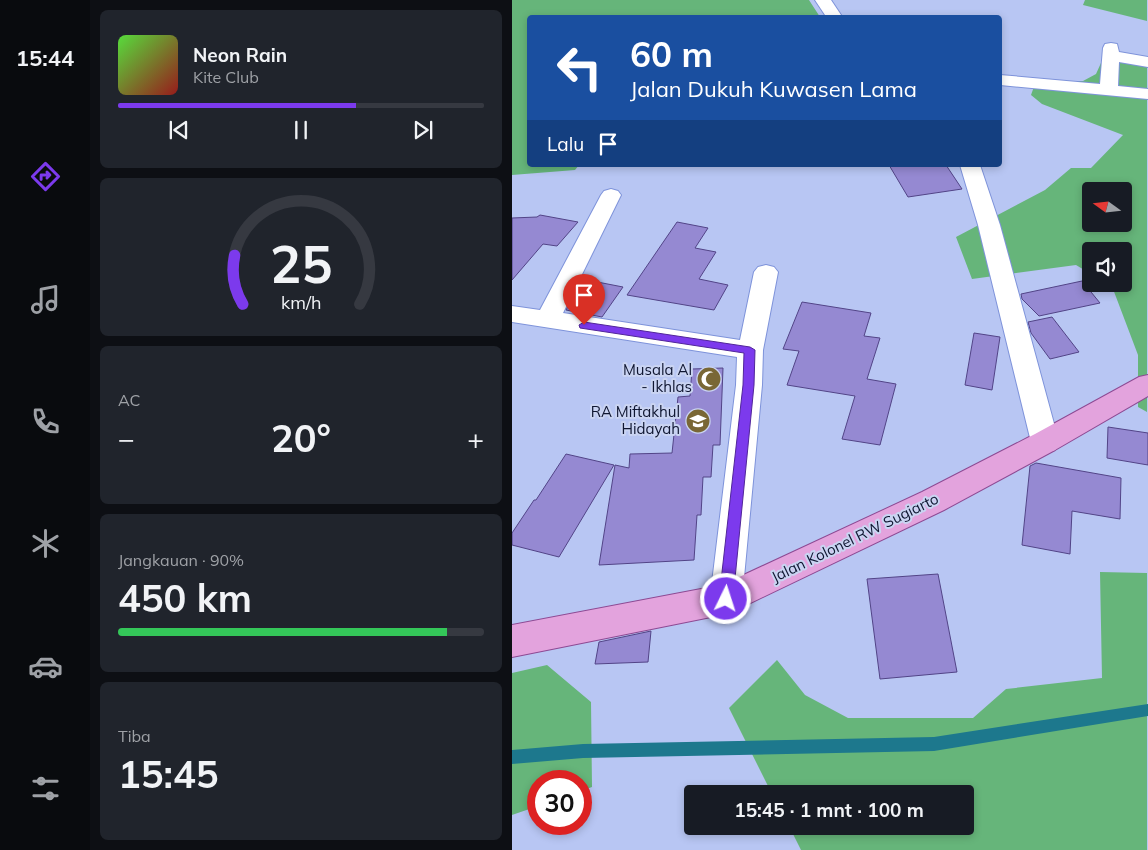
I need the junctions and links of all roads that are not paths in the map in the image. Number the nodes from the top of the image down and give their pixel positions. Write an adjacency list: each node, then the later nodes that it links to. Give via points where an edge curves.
1 (823, 0): 2 (street)
2 (833, 15)
3 (1148, 62): 5 (street, via 1111,52)
4 (1002, 80): 5 (street)
5 (1110, 90): 6 (street)
6 (1148, 94)
7 (971, 167): 14 (street, via 989,225)
8 (612, 195): 11 (street)
9 (766, 272): 12 (street)
10 (512, 314): 11 (street)
11 (547, 320): 12 (street)
12 (750, 350): 15 (street)
13 (1148, 384): 14 (main road, Jalan Kolonel RW Sugiarto)
14 (1045, 442): 15 (main road, Jalan Kolonel RW Sugiarto, via 933,501)
15 (726, 599): 16 (main road, Jalan Kolonel RW Sugiarto)
16 (512, 641)

